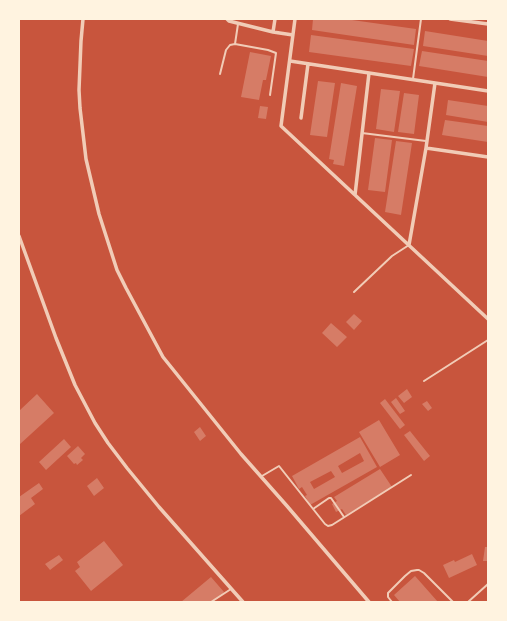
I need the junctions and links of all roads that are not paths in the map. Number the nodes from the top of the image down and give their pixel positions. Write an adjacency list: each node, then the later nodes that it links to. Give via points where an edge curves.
1 (84, 19): 33 (street, via 80,108 86,159 95,201 117,270 163,357 241,454)
2 (274, 19): 9 (street)
3 (295, 19): 10 (street)
4 (421, 19): 16 (lane)
5 (450, 19): 8 (street)
6 (228, 20): 7 (street)
7 (239, 24): 9 (street); 11 (lane)
8 (488, 24)
9 (273, 32): 10 (street)
10 (293, 35): 12 (street)
11 (235, 44): 15 (lane, via 226,50); 19 (lane, via 276,52)
12 (290, 61): 13 (street); 25 (street, via 281,126)
13 (308, 64): 14 (street); 20 (street)
14 (369, 73): 16 (street); 21 (street)
15 (220, 74)
16 (413, 80): 17 (street)
17 (435, 83): 18 (street); 22 (street)
18 (488, 91)
19 (270, 95)
20 (301, 118)
21 (362, 133): 22 (lane); 25 (street)
22 (427, 141): 23 (street)
23 (426, 148): 24 (street); 27 (street)
24 (488, 156)
25 (355, 195): 27 (street)
26 (19, 236): 37 (street, via 75,385 95,423 154,501)
27 (409, 245): 28 (lane, via 392,256); 29 (street)
28 (354, 292)
29 (488, 319)
30 (488, 340): 31 (lane)
31 (424, 381)
32 (411, 475): 35 (lane)
33 (262, 476): 34 (lane, via 279,466); 40 (street)
34 (313, 509): 35 (lane, via 328,526); 35 (lane, via 331,498)
35 (345, 517)
36 (488, 584): 43 (lane)
37 (232, 589): 38 (lane); 39 (street)
38 (211, 602)
39 (243, 602)
40 (369, 602)
41 (392, 602): 42 (lane, via 388,592 411,571 417,570 424,573)
42 (453, 602)
43 (468, 602)

